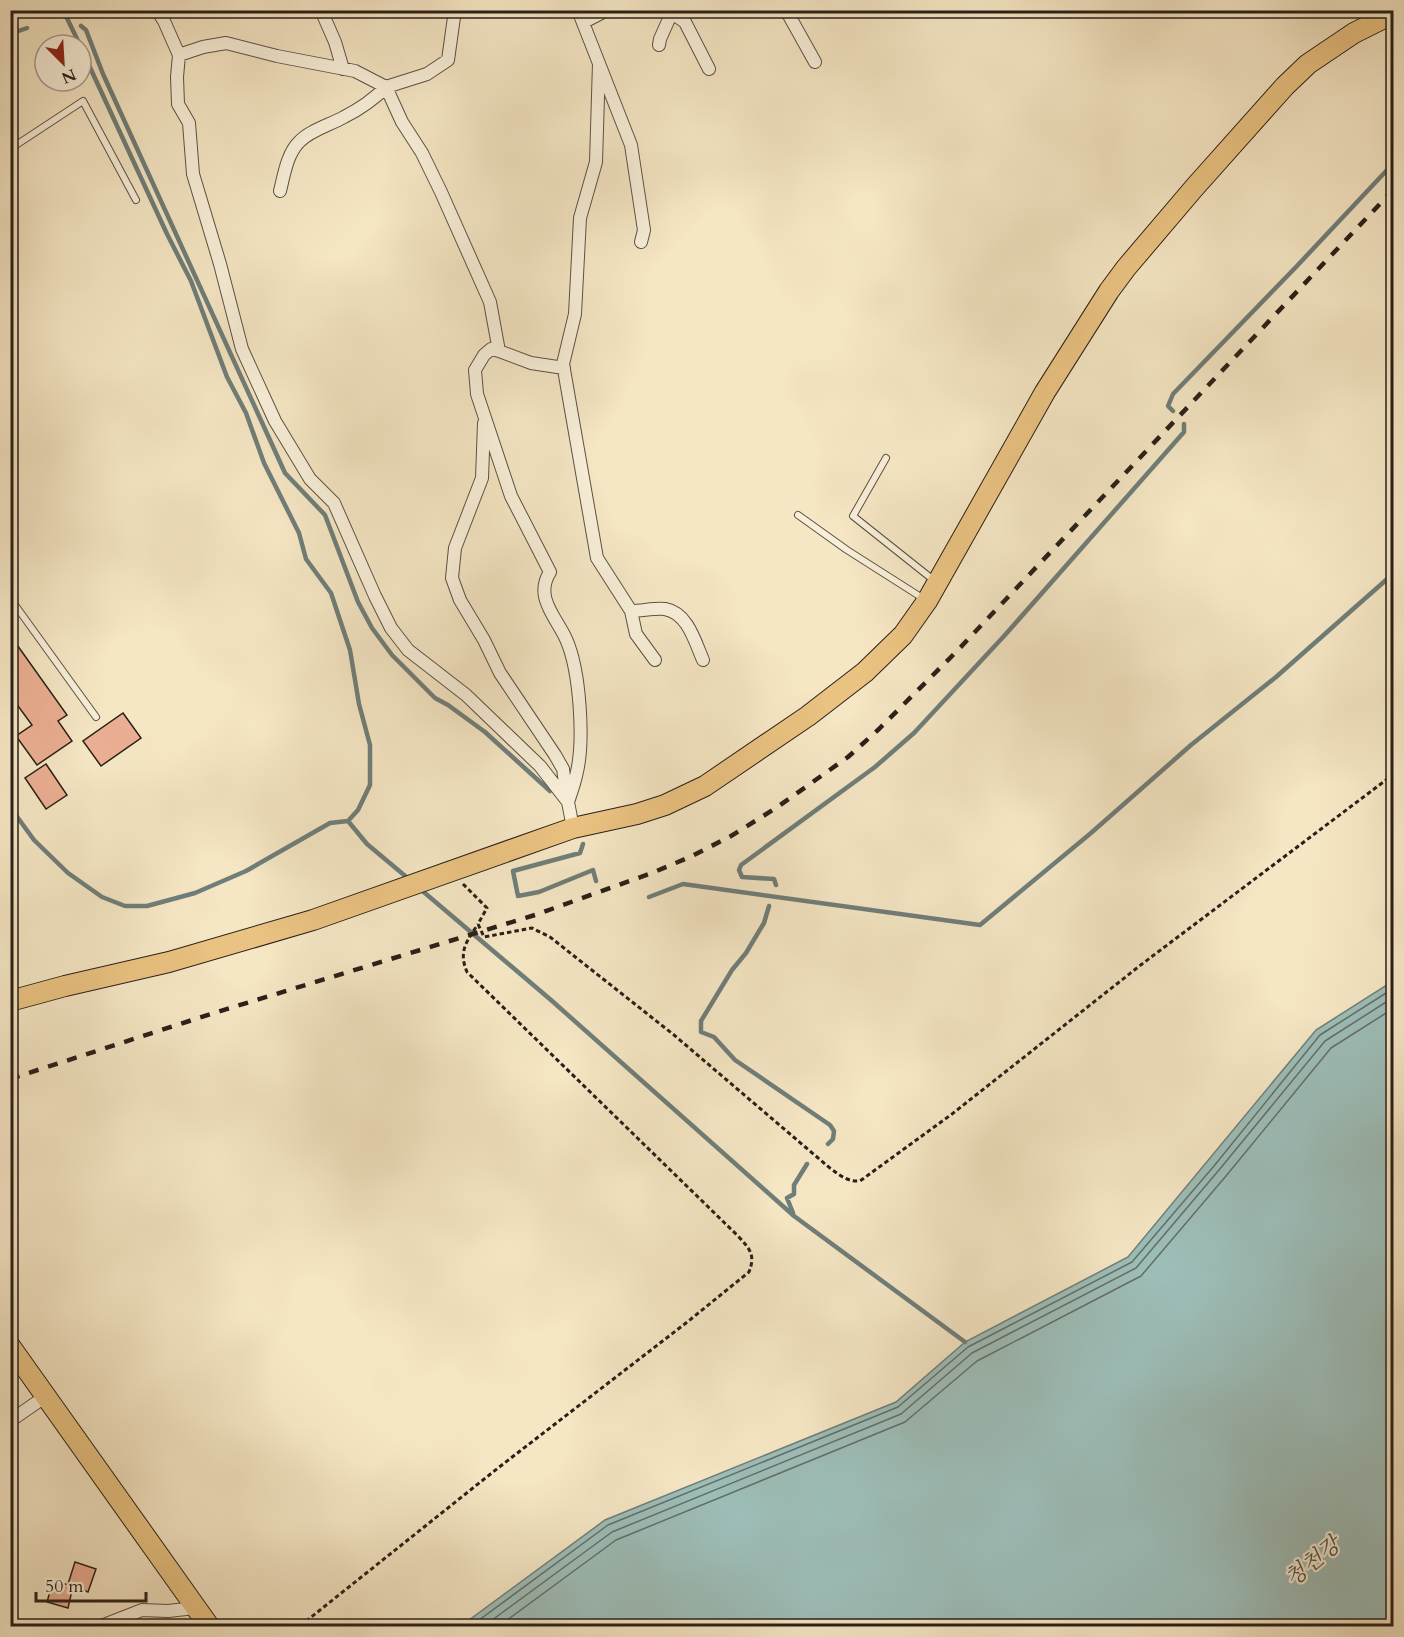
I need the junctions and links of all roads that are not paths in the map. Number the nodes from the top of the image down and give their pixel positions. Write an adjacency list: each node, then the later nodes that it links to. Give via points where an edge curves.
1 (157, 10): 11 (street)
2 (321, 10): 14 (street)
3 (455, 10): 16 (street, via 448,60 427,74)
4 (578, 10): 9 (street)
5 (607, 10): 9 (street)
6 (786, 10): 12 (street)
7 (673, 12): 10 (street); 15 (street, via 685,22)
8 (1394, 13): 26 (main road, via 1354,33 1308,64 1126,268 1045,392)
9 (584, 22): 13 (street)
10 (659, 45)
11 (179, 55): 14 (street, via 226,43); 33 (street, via 178,104 189,123 193,174 242,349 275,421 310,479 334,503 391,628 408,650 494,719 540,766)
12 (815, 62)
13 (599, 63): 20 (street, via 631,145 644,230); 22 (street, via 596,162 580,218 575,314)
14 (343, 69): 16 (street)
15 (709, 69)
16 (386, 87): 18 (street, via 373,100 298,143); 21 (street, via 441,192 490,302)
17 (10, 149): 19 (lane, via 83,100)
18 (280, 190)
19 (136, 200)
20 (641, 242)
21 (499, 351): 22 (street, via 531,363); 23 (street, via 491,350 484,355 475,370)
22 (564, 368): 29 (street, via 597,558)
23 (484, 416): 33 (street, via 512,496 550,572 543,591 572,656 581,718 577,774); 33 (street, via 482,478 455,548 452,578 500,673 555,755 562,769)
24 (886, 458): 26 (lane, via 853,516)
25 (798, 514): 28 (lane)
26 (936, 582): 28 (main road)
27 (10, 598): 32 (lane)
28 (927, 601): 34 (main road, via 903,635 866,672 705,786 637,814)
29 (631, 611): 30 (street, via 636,634); 31 (street, via 665,609 677,614 688,626)
30 (656, 660)
31 (703, 660)
32 (96, 717)
33 (568, 802): 34 (street)
34 (573, 828): 35 (main road, via 313,920 169,962)
35 (10, 1001)
36 (10, 1346): 37 (main road)
37 (46, 1396): 38 (street); 39 (main road)
38 (10, 1421)
39 (195, 1608): 40 (street, via 142,1610); 41 (main road)
40 (101, 1626)
41 (209, 1626)

